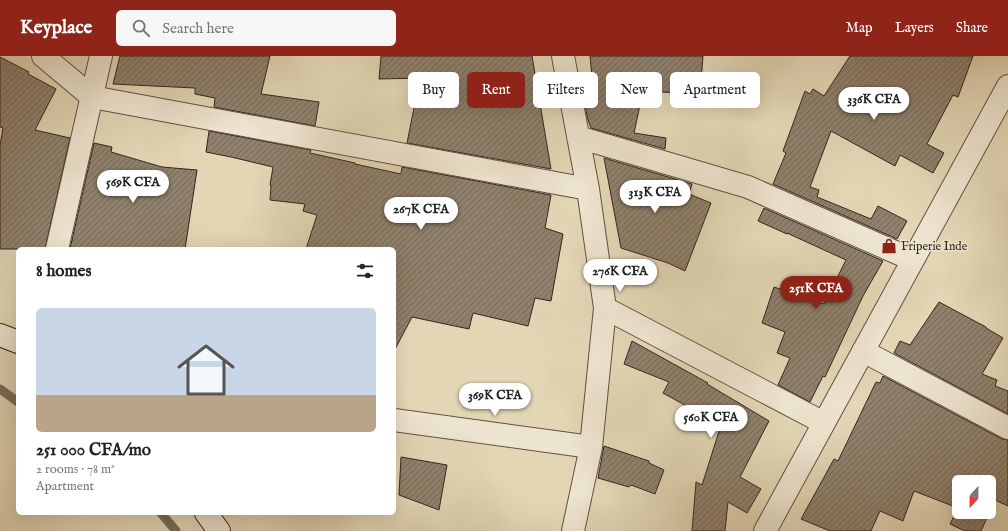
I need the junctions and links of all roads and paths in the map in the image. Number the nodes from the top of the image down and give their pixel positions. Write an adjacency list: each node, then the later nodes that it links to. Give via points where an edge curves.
1 (43, 56): 5 (street)
2 (101, 56): 5 (street)
3 (563, 56): 6 (street)
4 (1008, 86): 9 (street)
5 (92, 96): 7 (street); 8 (street)
6 (578, 137): 7 (street); 9 (street, via 748,187)
7 (588, 189): 10 (street)
8 (57, 247)
9 (913, 260): 13 (street)
10 (605, 308): 15 (street); 17 (street)
11 (0, 335): 12 (street)
12 (16, 341)
13 (863, 351): 15 (street); 16 (street)
14 (396, 420): 17 (street)
15 (824, 423): 21 (street)
16 (1008, 428)
17 (591, 447): 20 (street)
18 (207, 515): 19 (street)
19 (219, 531)
20 (573, 531)
21 (766, 531)

